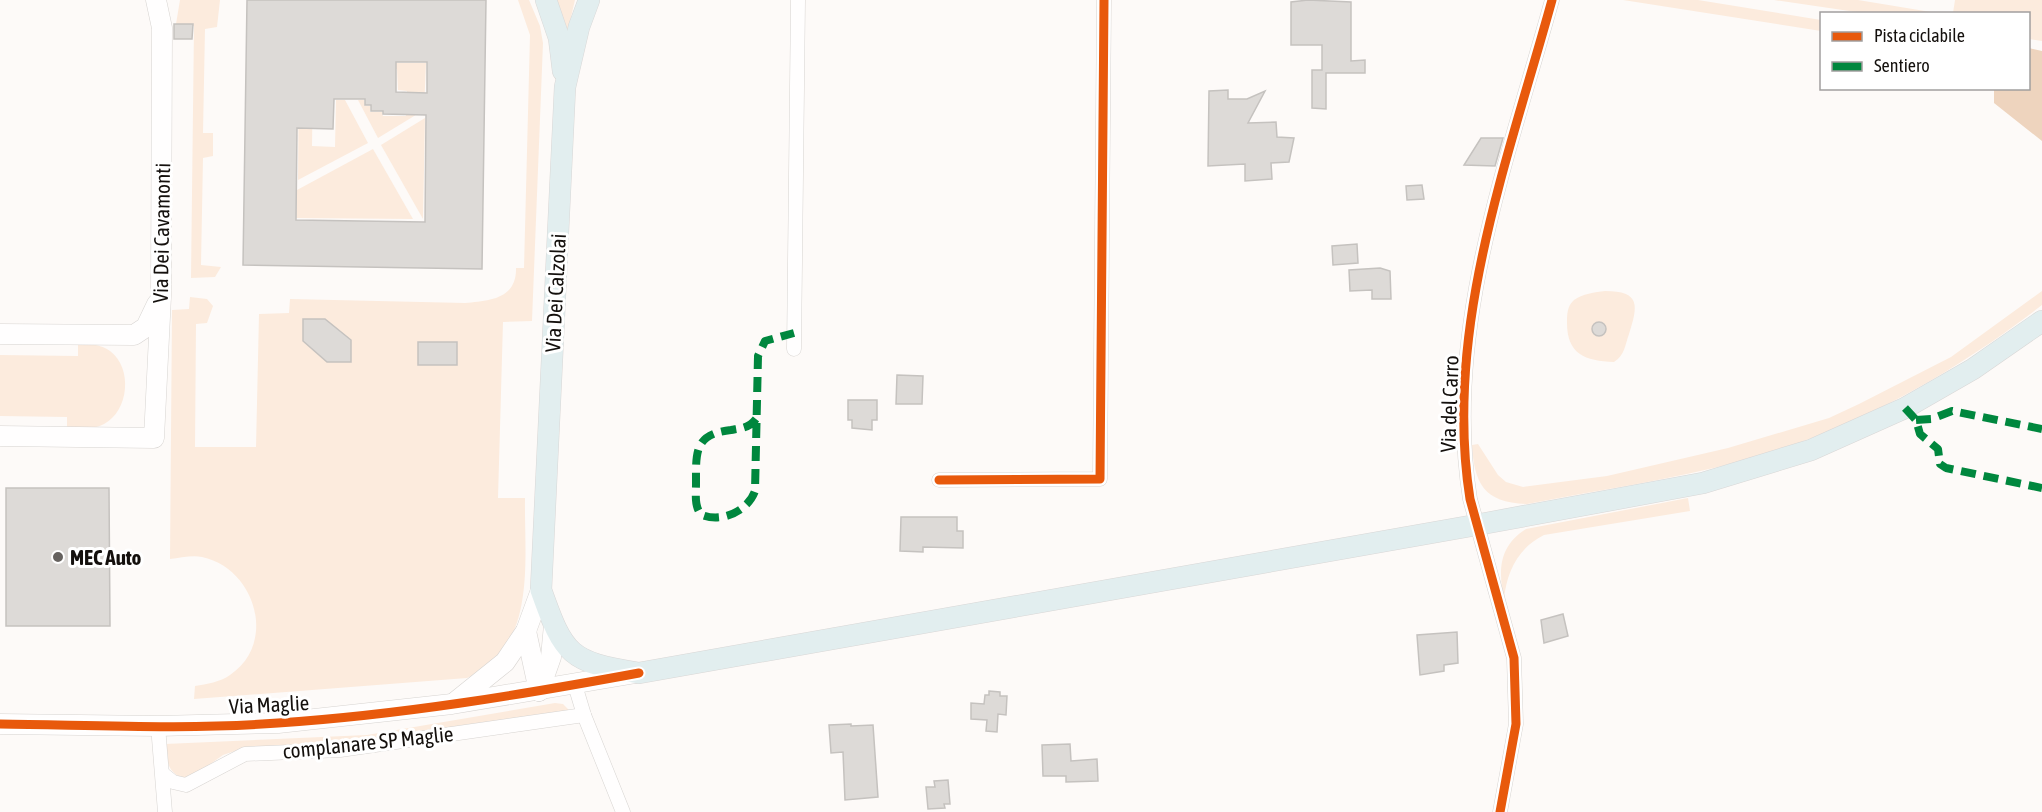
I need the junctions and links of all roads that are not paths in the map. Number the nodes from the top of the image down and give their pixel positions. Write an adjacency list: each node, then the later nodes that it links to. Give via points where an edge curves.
1 (156, 0): 8 (street)
2 (169, 0): 8 (street)
3 (546, 0): 9 (main road, via 559,38)
4 (589, 0): 9 (main road, Via Dei Calzolai)
5 (798, 0): 13 (street)
6 (1104, 0): 15 (street, via 1100,479)
7 (1552, 0): 16 (street, Via del Carro, via 1490,224 1472,323 1464,423 1466,471)
8 (162, 28): 10 (street, Via Dei Cavamonti)
9 (565, 87): 17 (main road, Via Dei Calzolai)
10 (161, 296): 12 (street, via 146,327 134,335); 14 (street, Via Dei Cavamonti, via 154,438)
11 (2042, 321): 16 (main road, via 1973,369 1905,408 1811,450 1703,483)
12 (0, 334)
13 (794, 349)
14 (0, 436)
15 (939, 480)
16 (1476, 525): 20 (main road); 30 (street, Via del Carro, via 1514,658 1516,724)
17 (541, 590): 18 (main road); 19 (street)
18 (554, 625): 20 (main road, via 566,648 595,666); 22 (street, via 550,657)
19 (526, 632): 22 (street); 23 (street, via 505,663)
20 (639, 673): 21 (street, Via Maglie)
21 (575, 685): 22 (street, Via Maglie); 24 (street)
22 (539, 691): 23 (street, Via Maglie)
23 (452, 704): 26 (street, Via Maglie, via 278,723)
24 (584, 715): 27 (street, complanare SP Maglie, via 340,750 245,754 186,785); 29 (street)
25 (0, 724): 26 (street, Via Maglie)
26 (158, 726): 27 (street)
27 (163, 774): 28 (street)
28 (165, 812)
29 (623, 812)
30 (1500, 812)

